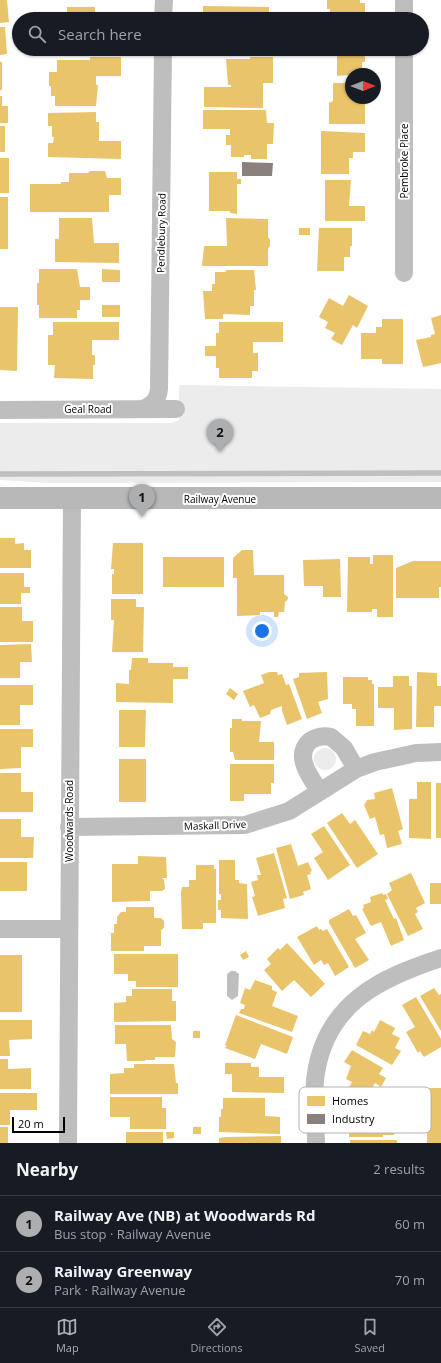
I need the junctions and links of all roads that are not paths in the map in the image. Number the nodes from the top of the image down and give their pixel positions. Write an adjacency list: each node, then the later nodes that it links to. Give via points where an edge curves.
1 (164, 0): 3 (street)
2 (404, 0): 4 (street)
3 (163, 12)
4 (404, 12)
5 (163, 56): 8 (street, Pendlebury Road, via 160,389 153,404)
6 (404, 56): 7 (street, Pembroke Place)
7 (404, 273)
8 (142, 409): 9 (street, Geal Road); 10 (street, Geal Road)
9 (176, 409)
10 (0, 410)
11 (0, 498): 12 (main road, Railway Avenue)
12 (72, 498): 13 (main road, Railway Avenue); 17 (street, Woodwards Road)
13 (441, 498)
14 (441, 752): 15 (street, Maskall Drive, via 416,753)
15 (356, 769): 16 (street, Maskall Drive); 16 (street, via 344,748 331,737 317,737 306,746 303,760)
16 (320, 792): 17 (street, Maskall Drive, via 289,811 245,825)
17 (69, 827): 19 (street, Woodwards Road)
18 (0, 929): 19 (street)
19 (68, 929): 22 (street, Woodwards Road)
20 (441, 958): 21 (street, via 393,976 360,996 343,1011 330,1028 321,1051)
21 (316, 1087)
22 (68, 1143)

